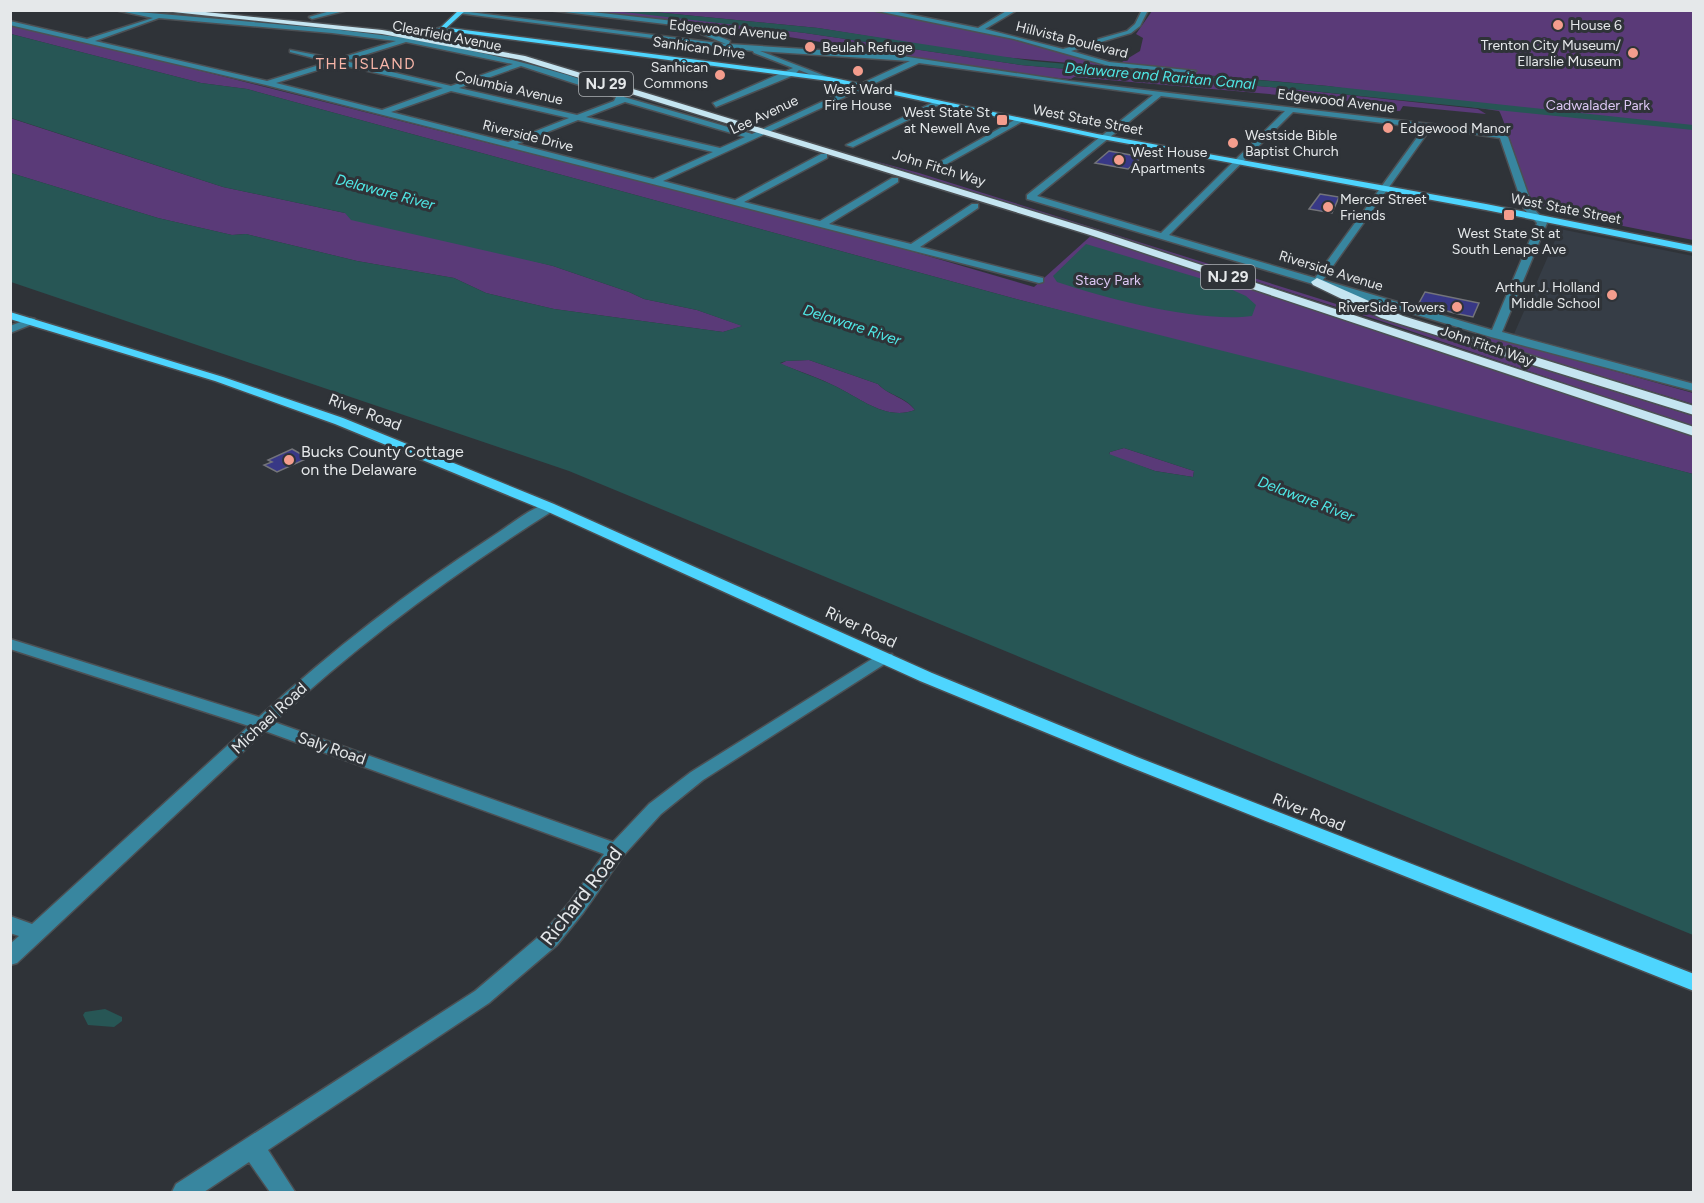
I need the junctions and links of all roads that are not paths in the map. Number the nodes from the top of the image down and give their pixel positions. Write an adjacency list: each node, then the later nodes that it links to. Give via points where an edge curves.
1 (118, 10): 10 (street, Clearfield Avenue)
2 (141, 10): 10 (highway, John Fitch Way)
3 (224, 10): 12 (highway)
4 (519, 10): 13 (street)
5 (551, 10): 28 (street, via 683,24)
6 (875, 10): 18 (street, Hillvista Boulevard)
7 (1014, 10): 18 (street)
8 (1145, 10): 31 (street, via 1138,25 1129,32)
9 (462, 12): 13 (street, Edgewood Avenue); 17 (main road)
10 (158, 14): 15 (highway, John Fitch Way / NJ 29); 21 (street); 23 (street, Clearfield Avenue)
11 (344, 14): 12 (highway)
12 (302, 16): 15 (highway, via 308,19)
13 (502, 18): 28 (street, Edgewood Avenue)
14 (10, 23): 21 (street, Riverside Drive)
15 (286, 23): 19 (highway, John Fitch Way / NJ 29)
16 (424, 26): 17 (highway, Sanhican Drive / NJ 29)
17 (446, 29): 19 (street); 20 (highway, John Fitch Way / NJ 29); 22 (highway, via 436,35); 27 (main road, Sanhican Drive)
18 (979, 30): 31 (street, Hillvista Boulevard)
19 (416, 37): 22 (highway, John Fitch Way / NJ 29); 23 (street)
20 (479, 37): 25 (highway); 26 (highway, John Fitch Way / NJ 29)
21 (90, 40): 39 (street, Riverside Drive)
22 (437, 40): 23 (highway); 24 (highway, John Fitch Way / NJ 29)
23 (403, 41): 34 (street); 35 (street, Clearfield Avenue)
24 (450, 43): 25 (highway); 51 (highway, John Fitch Way / NJ 29, via 522,58)
25 (468, 44): 26 (highway)
26 (501, 44): 27 (main road, Sanhican Drive); 51 (highway, John Fitch Way / NJ 29)
27 (566, 44): 36 (main road, Sanhican Drive)
28 (744, 47): 29 (street, Edgewood Avenue); 32 (street, West State Street)
29 (790, 49): 32 (street); 33 (street, Edgewood Avenue)
30 (292, 51): 34 (street, Columbia Avenue)
31 (1062, 51): 37 (street, Hillvista Boulevard, via 1119,65)
32 (765, 55): 36 (street, West State Street)
33 (919, 60): 40 (street, Lee Avenue); 42 (street, Edgewood Avenue)
34 (338, 62): 39 (street); 41 (street, Columbia Avenue)
35 (519, 64): 41 (street); 43 (street, Clearfield Avenue, via 621,96)
36 (795, 70): 38 (street, West State Street); 45 (street)
37 (1192, 71)
38 (829, 79): 40 (main road, West State Street)
39 (267, 84): 47 (street, Riverside Drive)
40 (862, 86): 44 (main road, West State Street); 51 (street, Lee Avenue)
41 (451, 88): 47 (street); 48 (street, Columbia Avenue)
42 (1159, 94): 46 (street, Edgewood Avenue); 52 (street)
43 (617, 100): 48 (street); 51 (street, Clearfield Avenue, via 636,100)
44 (939, 103): 49 (main road, West State Street); 54 (street)
45 (716, 105)
46 (1291, 109): 50 (street, Edgewood Avenue); 57 (street)
47 (381, 112): 53 (street, Riverside Drive)
48 (577, 117): 53 (street); 55 (street, Columbia Avenue)
49 (1020, 120): 52 (main road, West State Street); 58 (street)
50 (1429, 126): 61 (street); 64 (street, Edgewood Avenue, via 1504,137 1529,209)
51 (761, 131): 55 (street, Lee Avenue); 74 (highway, John Fitch Way / NJ 29, via 1058,212); 78 (highway, John Fitch Way / NJ 29, via 1293,297)
52 (1104, 137): 57 (main road, West State Street); 66 (street, Riverside Avenue, via 1030,196)
53 (508, 145): 60 (street, Riverside Drive)
54 (850, 145)
55 (720, 151): 60 (street, Lee Avenue)
56 (824, 156): 62 (street)
57 (1239, 162): 61 (main road, West State Street); 66 (street)
58 (933, 168)
59 (895, 180): 65 (street)
60 (654, 182): 62 (street, Riverside Drive)
61 (1384, 188): 64 (main road, West State Street); 70 (street)
62 (737, 202): 65 (street, Riverside Drive)
63 (975, 206): 67 (street)
64 (1537, 216): 68 (main road, West State Street); 75 (street, via 1542,223 1537,239)
65 (822, 224): 67 (street, Riverside Drive)
66 (1163, 236): 70 (street, Riverside Avenue)
67 (914, 247): 69 (street, Riverside Drive)
68 (1694, 249)
69 (1039, 280)
70 (1317, 282): 74 (highway, via 1351,300); 75 (street, Riverside Avenue)
71 (10, 315): 72 (main road, River Road)
72 (31, 321): 73 (street); 79 (main road, River Road, via 294,405)
73 (10, 330)
74 (1438, 332): 77 (highway, John Fitch Way / NJ 29)
75 (1495, 335): 76 (street, Riverside Avenue)
76 (1694, 388)
77 (1694, 411)
78 (1694, 432)
79 (549, 507): 81 (main road, River Road); 82 (street, Michael Road, via 395,611 314,676)
80 (10, 644): 82 (street, Saly Road)
81 (886, 658): 83 (street, Richard Road, via 697,776 656,809); 87 (main road, River Road, via 1131,761)
82 (263, 724): 83 (street, Saly Road); 85 (street, Michael Road)
83 (616, 851): 88 (street, Richard Road, via 576,908 518,969 482,998)
84 (10, 924): 85 (street)
85 (35, 934): 86 (street, Michael Road)
86 (10, 957)
87 (1694, 983)
88 (252, 1147): 89 (street, Richard Road); 90 (street)
89 (184, 1192)
90 (283, 1192)

